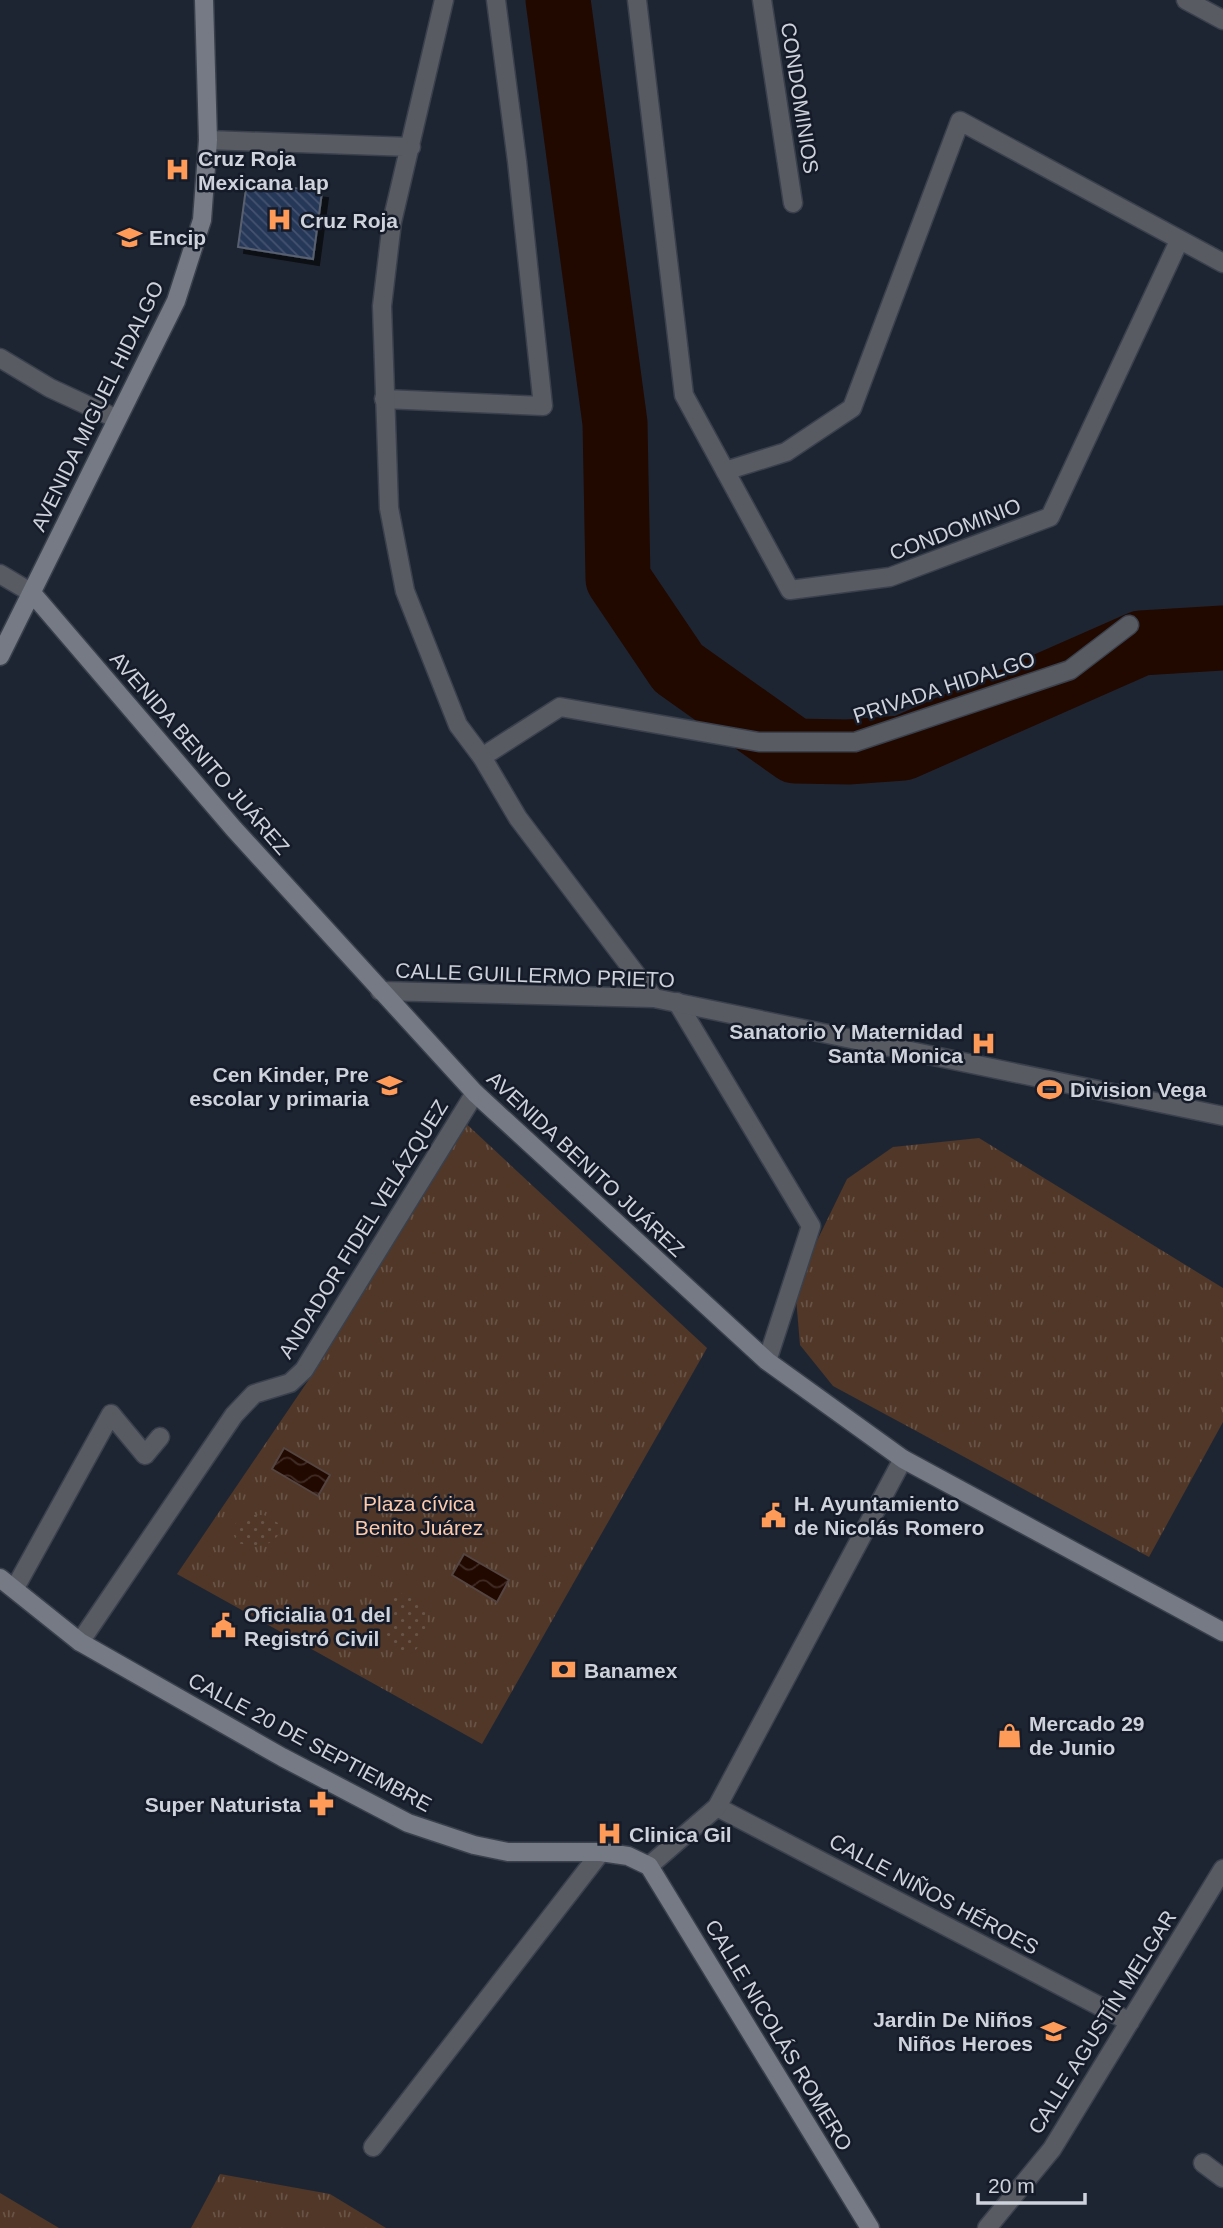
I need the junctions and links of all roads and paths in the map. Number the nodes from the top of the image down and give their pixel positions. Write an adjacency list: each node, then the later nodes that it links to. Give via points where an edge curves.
1 (204, 0): 8 (main road, AVENIDA MIGUEL HIDALGO)
2 (444, 0): 9 (street)
3 (496, 0): 14 (street, via 542,406)
4 (637, 0): 16 (street, via 684,395)
5 (762, 0): 10 (street, CONDOMINIOS)
6 (1186, 0): 7 (street)
7 (1223, 20)
8 (208, 140): 9 (street); 15 (main road, AVENIDA MIGUEL HIDALGO, via 202,220 176,301)
9 (411, 147): 14 (street, via 392,222 382,306)
10 (793, 203)
11 (1179, 241): 12 (street); 16 (street, via 960,121 852,408 786,452); 16 (street, CONDOMINIO, via 1050,517 890,578 790,590)
12 (1223, 263)
13 (0, 358): 15 (street, via 50,388)
14 (384, 399): 21 (street, via 389,508 405,591 458,725)
15 (116, 418): 18 (main road, AVENIDA MIGUEL HIDALGO)
16 (725, 471)
17 (0, 573): 18 (street)
18 (32, 593): 20 (main road, AVENIDA MIGUEL HIDALGO); 22 (main road, AVENIDA BENITO JUÁREZ)
19 (1129, 625): 21 (street, PRIVADA HIDALGO, via 1070,670 855,742 759,742 560,706)
20 (0, 656)
21 (482, 757): 23 (street, via 517,818)
22 (380, 991): 23 (street, CALLE GUILLERMO PRIETO); 25 (main road, AVENIDA BENITO JUÁREZ)
23 (654, 998): 24 (street, CALLE GUILLERMO PRIETO)
24 (677, 1002): 26 (street, CALLE GUILLERMO PRIETO); 27 (street, via 811,1226)
25 (475, 1093): 27 (main road, AVENIDA BENITO JUÁREZ); 32 (street, ANDADOR FIDEL VELÁZQUEZ, via 304,1370 290,1383 254,1394 234,1415)
26 (1223, 1116)
27 (767, 1361): 29 (main road, AVENIDA BENITO JUÁREZ)
28 (160, 1437): 30 (street, via 145,1455 111,1414)
29 (903, 1459): 31 (main road, AVENIDA BENITO JUÁREZ); 33 (street)
30 (7, 1583): 32 (main road, CALLE 20 DE SEPTIEMBRE)
31 (1223, 1632)
32 (80, 1642): 34 (main road, CALLE 20 DE SEPTIEMBRE, via 408,1823 508,1852)
33 (717, 1807): 35 (street); 37 (street, CALLE NIÑOS HÉROES)
34 (601, 1852): 35 (main road, CALLE 20 DE SEPTIEMBRE, via 628,1856); 38 (street)
35 (649, 1866): 41 (main road, CALLE NICOLÁS ROMERO)
36 (1223, 1869): 37 (street, CALLE AGUSTÍN MELGAR)
37 (1130, 2022): 42 (street, CALLE AGUSTÍN MELGAR, via 1052,2149)
38 (373, 2147)
39 (1203, 2163): 40 (street)
40 (1223, 2178)
41 (870, 2228)
42 (987, 2228)

